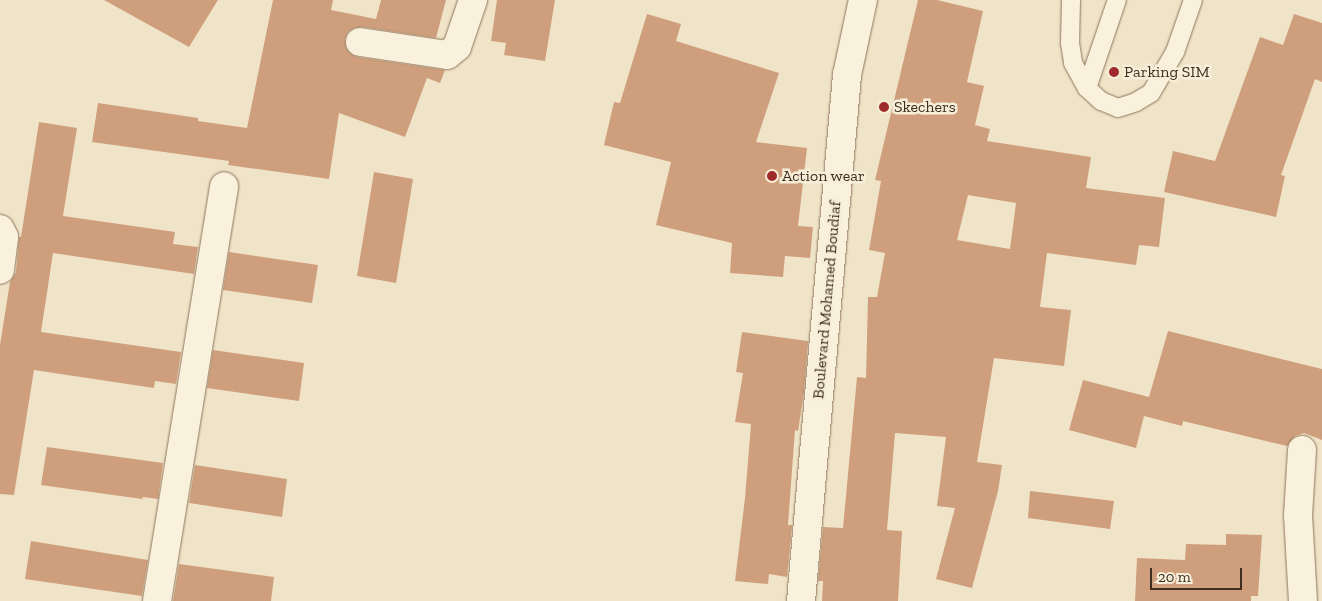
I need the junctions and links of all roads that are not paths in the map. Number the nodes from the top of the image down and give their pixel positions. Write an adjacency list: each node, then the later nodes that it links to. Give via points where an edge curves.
1 (473, 0): 6 (street, via 457,48 447,55)
2 (863, 0): 13 (street, Boulevard Mohamed Boudiaf, via 847,75)
3 (1071, 0): 7 (lane, via 1069,34 1073,63)
4 (1117, 0): 7 (lane)
5 (1193, 0): 7 (lane, via 1176,52 1151,93 1118,108 1101,101)
6 (360, 42)
7 (1087, 88)
8 (224, 186): 12 (street)
9 (0, 230): 10 (street, via 4,237)
10 (0, 270)
11 (1302, 450): 14 (street, via 1298,515)
12 (156, 601)
13 (801, 601)
14 (1302, 601)

